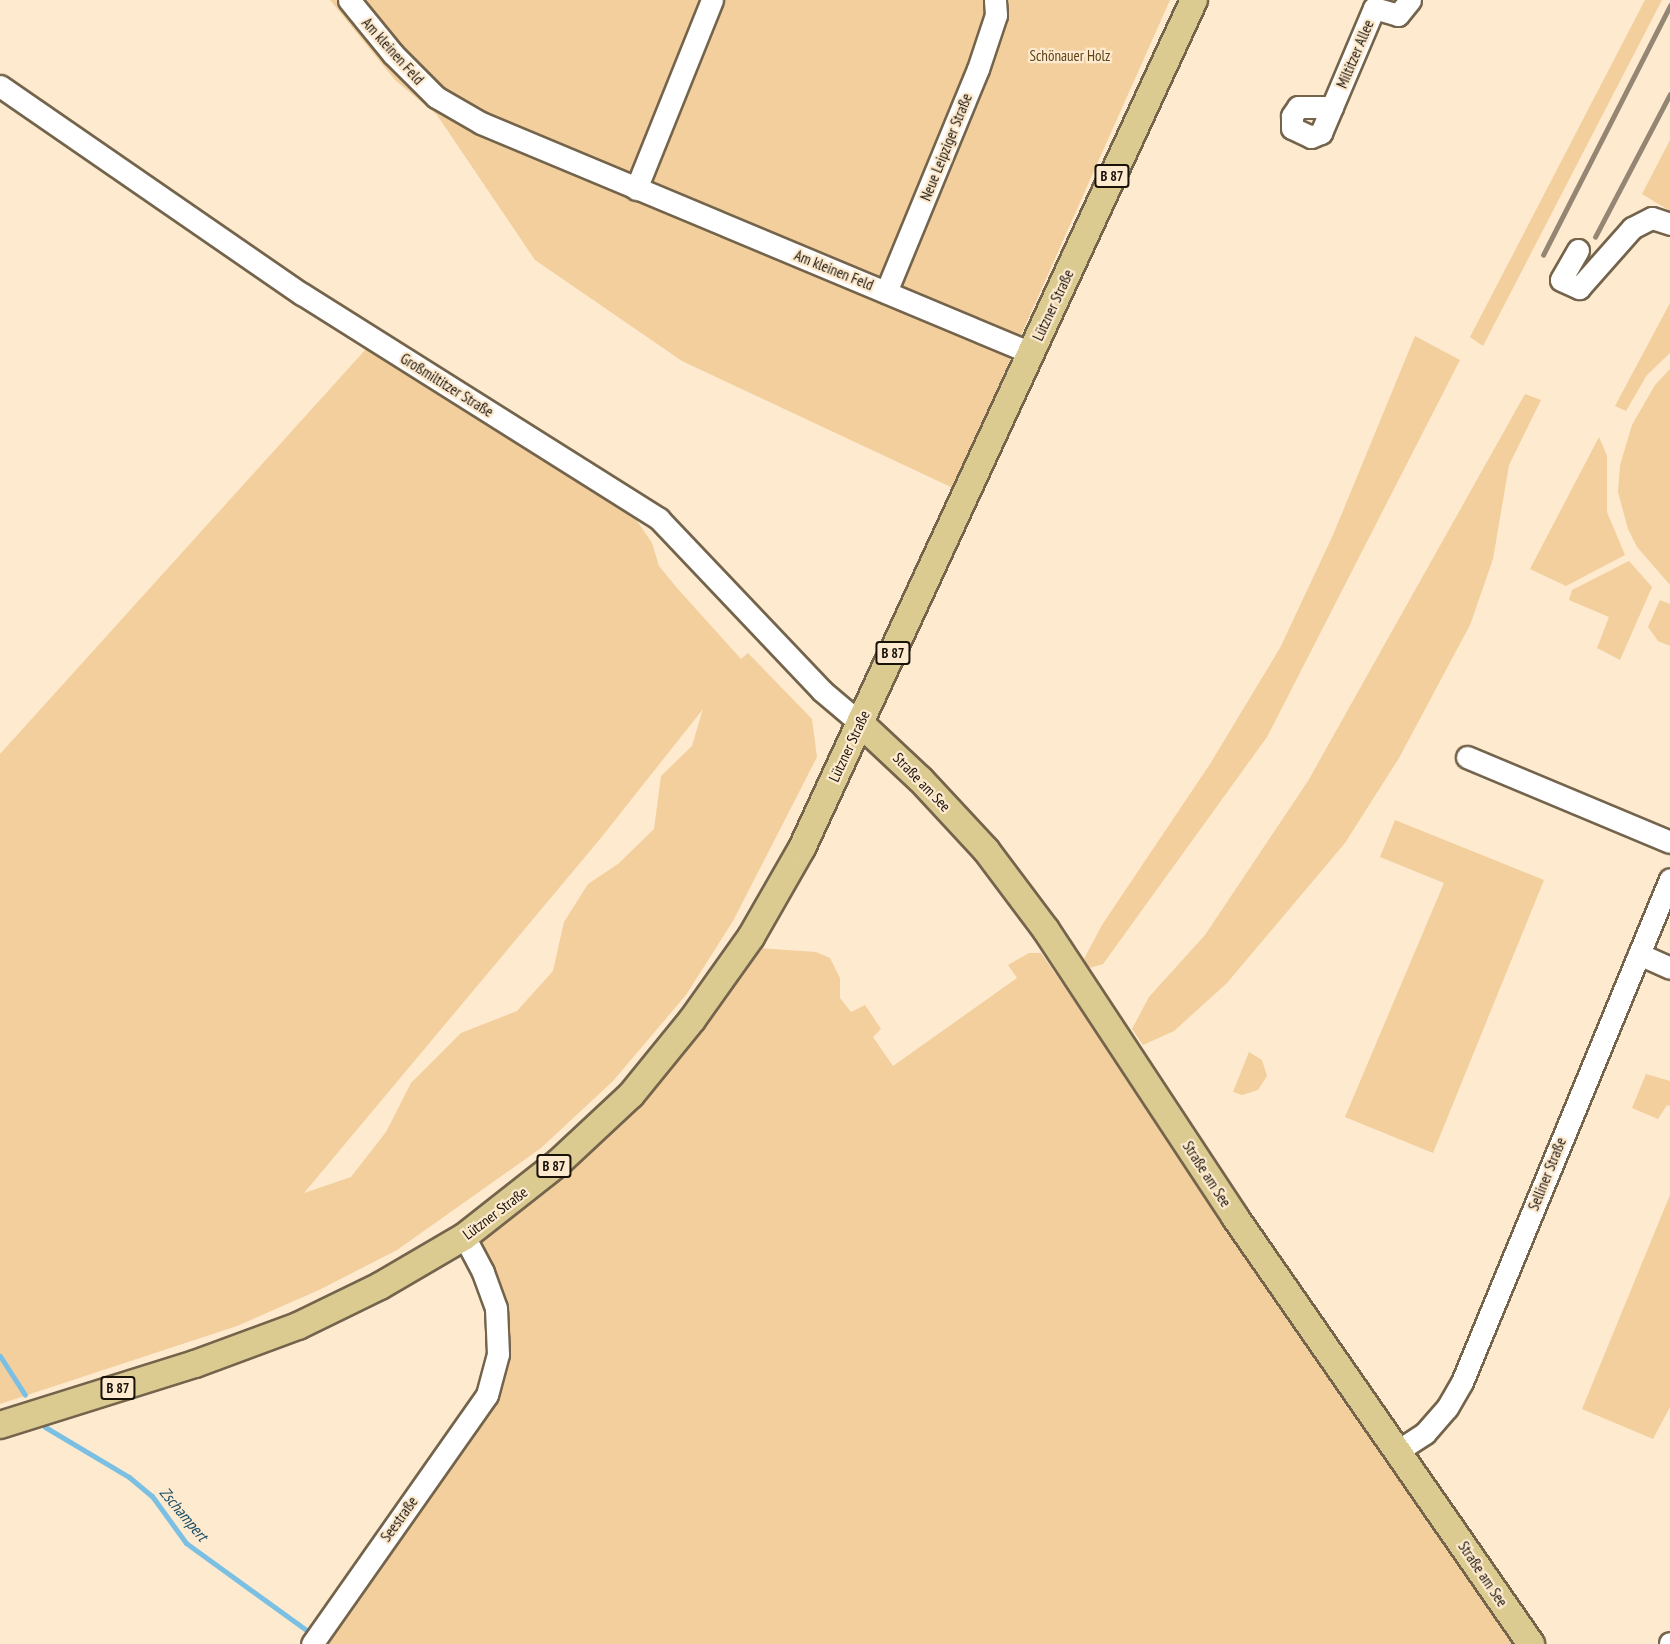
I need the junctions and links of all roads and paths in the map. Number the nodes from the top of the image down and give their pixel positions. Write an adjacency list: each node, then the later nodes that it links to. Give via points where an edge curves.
1 (349, 0): 8 (street, Am kleinen Feld, via 393,54 436,97 481,123)
2 (712, 0): 8 (street)
3 (995, 0): 11 (street, Neue Leipziger Straße, via 996,15 978,69)
4 (1194, 0): 12 (main road, Lützner Straße / B 87)
5 (1410, 0): 7 (street, Miltitzer Allee, via 1398,15 1374,8)
6 (0, 86): 13 (street, Großmiltitzer Straße, via 302,294 659,519 821,690)
7 (1332, 107)
8 (636, 189): 11 (street, Am kleinen Feld)
9 (1670, 224): 10 (street, via 1652,218 1632,228 1579,288 1561,280)
10 (1578, 250)
11 (886, 292): 12 (street, Am kleinen Feld)
12 (1031, 353): 13 (main road, Lützner Straße / B 87)
13 (860, 723): 19 (main road, Lützner Straße / B 87, via 778,894 692,1020 615,1110 558,1163); 21 (main road, Straße am See, via 921,780 986,850 1041,923 1235,1217)
14 (1467, 757): 15 (street)
15 (1670, 842)
16 (1670, 879): 17 (street, Selliner Straße)
17 (1638, 954): 18 (street); 21 (street, Selliner Straße, via 1462,1382 1447,1408 1425,1433)
18 (1670, 968)
19 (464, 1237): 20 (main road, Lützner Straße / B 87, via 298,1326); 22 (street, Seestraße, via 496,1308 498,1354 487,1395)
20 (0, 1425)
21 (1399, 1450): 23 (main road, Straße am See)
22 (312, 1644)
23 (1532, 1644)

